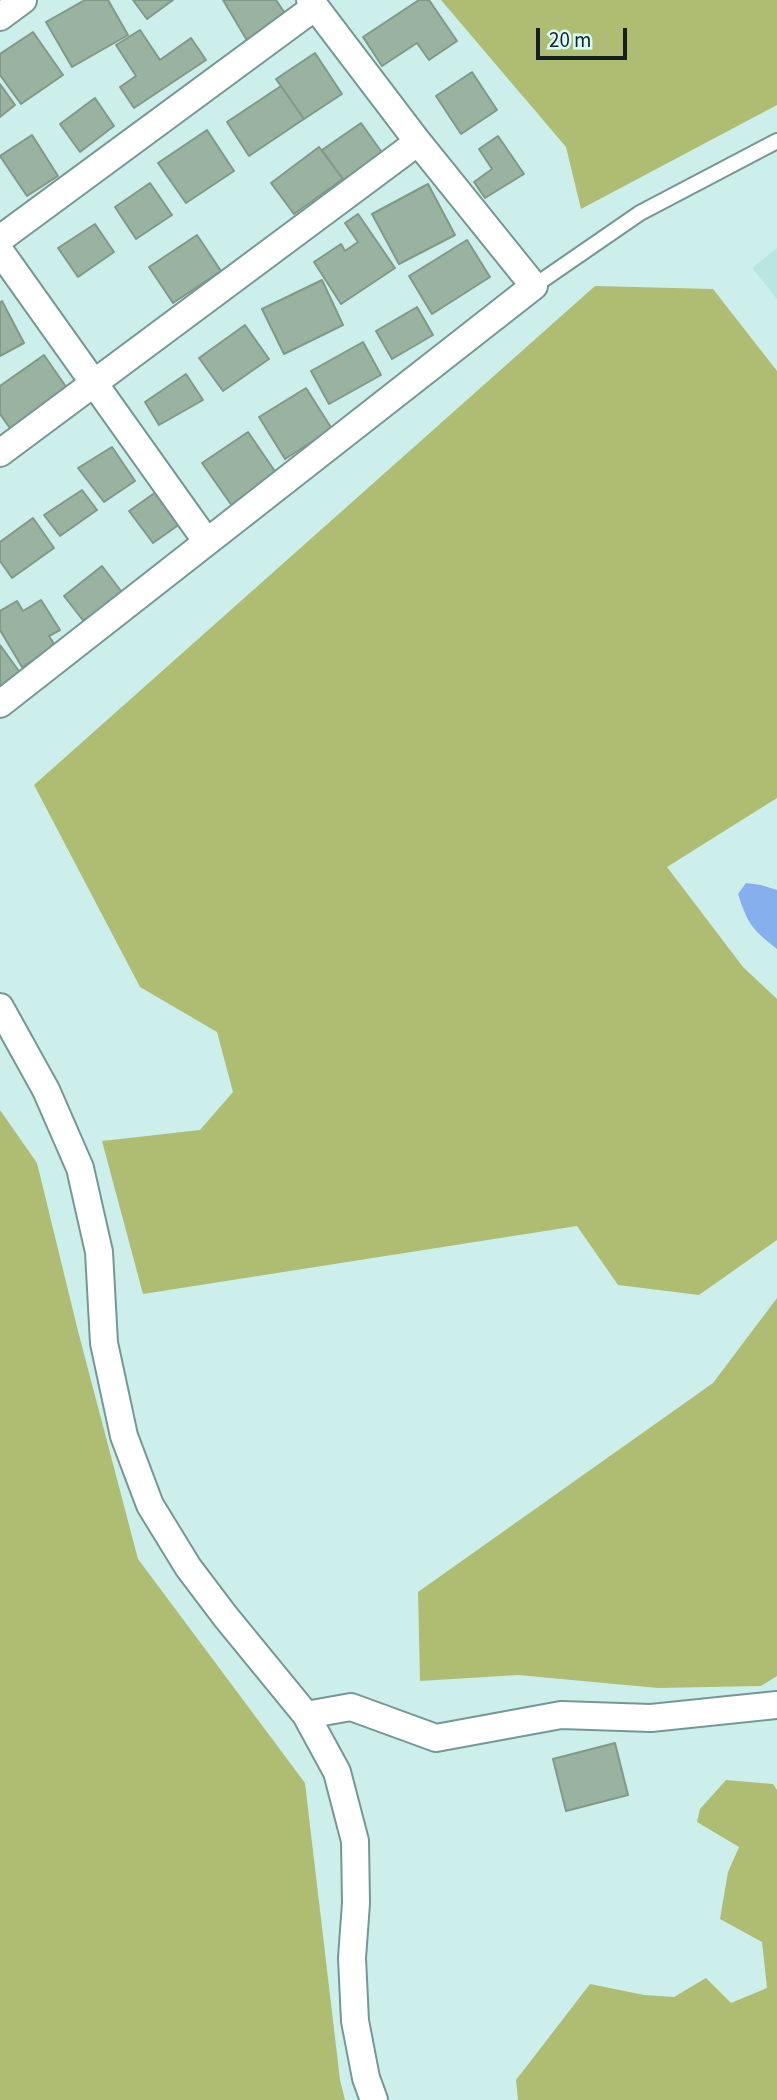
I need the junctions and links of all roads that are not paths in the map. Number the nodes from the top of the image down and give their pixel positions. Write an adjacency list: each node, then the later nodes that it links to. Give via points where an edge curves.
1 (23, 0): 3 (street)
2 (312, 3): 5 (street); 6 (street)
3 (0, 17)
4 (777, 141): 8 (lane, via 640,213)
5 (418, 142): 8 (street); 9 (street)
6 (0, 239)
7 (0, 251): 9 (street)
8 (534, 286): 11 (street)
9 (94, 383): 10 (street); 11 (street)
10 (0, 453)
11 (207, 542): 12 (street)
12 (0, 704)
13 (0, 1007): 15 (street, via 46,1090 80,1168 99,1252 104,1343 124,1436 150,1505 188,1567)
14 (777, 1705): 15 (street, via 651,1718 561,1715 436,1738 351,1707)
15 (306, 1715): 16 (street, via 337,1772 355,1841 355,2021)
16 (374, 2100)

